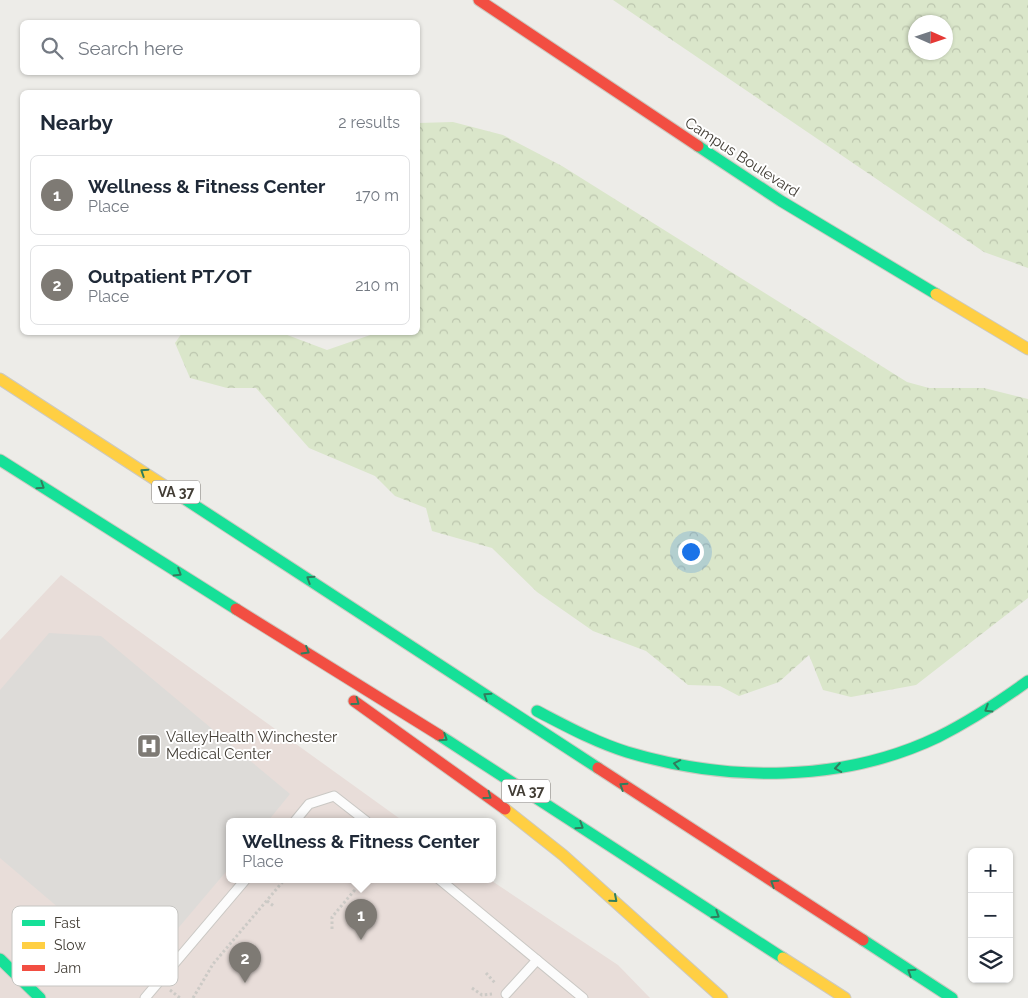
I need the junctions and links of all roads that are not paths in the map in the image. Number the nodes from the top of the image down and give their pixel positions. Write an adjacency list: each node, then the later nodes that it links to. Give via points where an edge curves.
1 (479, 0): 2 (main road, Campus Boulevard, via 782,201)
2 (994, 329): 3 (main road, Campus Boulevard); 4 (main road, Campus Boulevard)
3 (1028, 342)
4 (1028, 349)
5 (0, 379): 8 (main road, VA 37, one-way to 5)
6 (0, 460): 7 (main road, VA 37, one-way to 7)
7 (205, 590): 9 (main road); 29 (main road, VA 37, one-way to 29, via 367,688)
8 (350, 606): 12 (main road); 30 (main road, VA 37, one-way to 8)
9 (317, 673)
10 (1028, 680): 13 (main road, one-way to 13, via 989,708 917,746 867,763 802,772 730,771 663,762 596,740)
11 (349, 696): 28 (main road, one-way to 28, via 492,799 563,855)
12 (510, 696)
13 (526, 705)
14 (297, 818): 15 (lane, via 309,804 334,796)
15 (362, 818)
16 (243, 883): 19 (lane)
17 (443, 883): 20 (lane)
18 (0, 959): 21 (main road)
19 (178, 959)
20 (537, 960): 24 (lane); 27 (lane)
21 (12, 971)
22 (28, 986): 25 (main road)
23 (155, 986): 26 (lane)
24 (506, 994)
25 (38, 996)
26 (145, 998)
27 (583, 998)
28 (722, 998)
29 (845, 998)
30 (952, 998)

